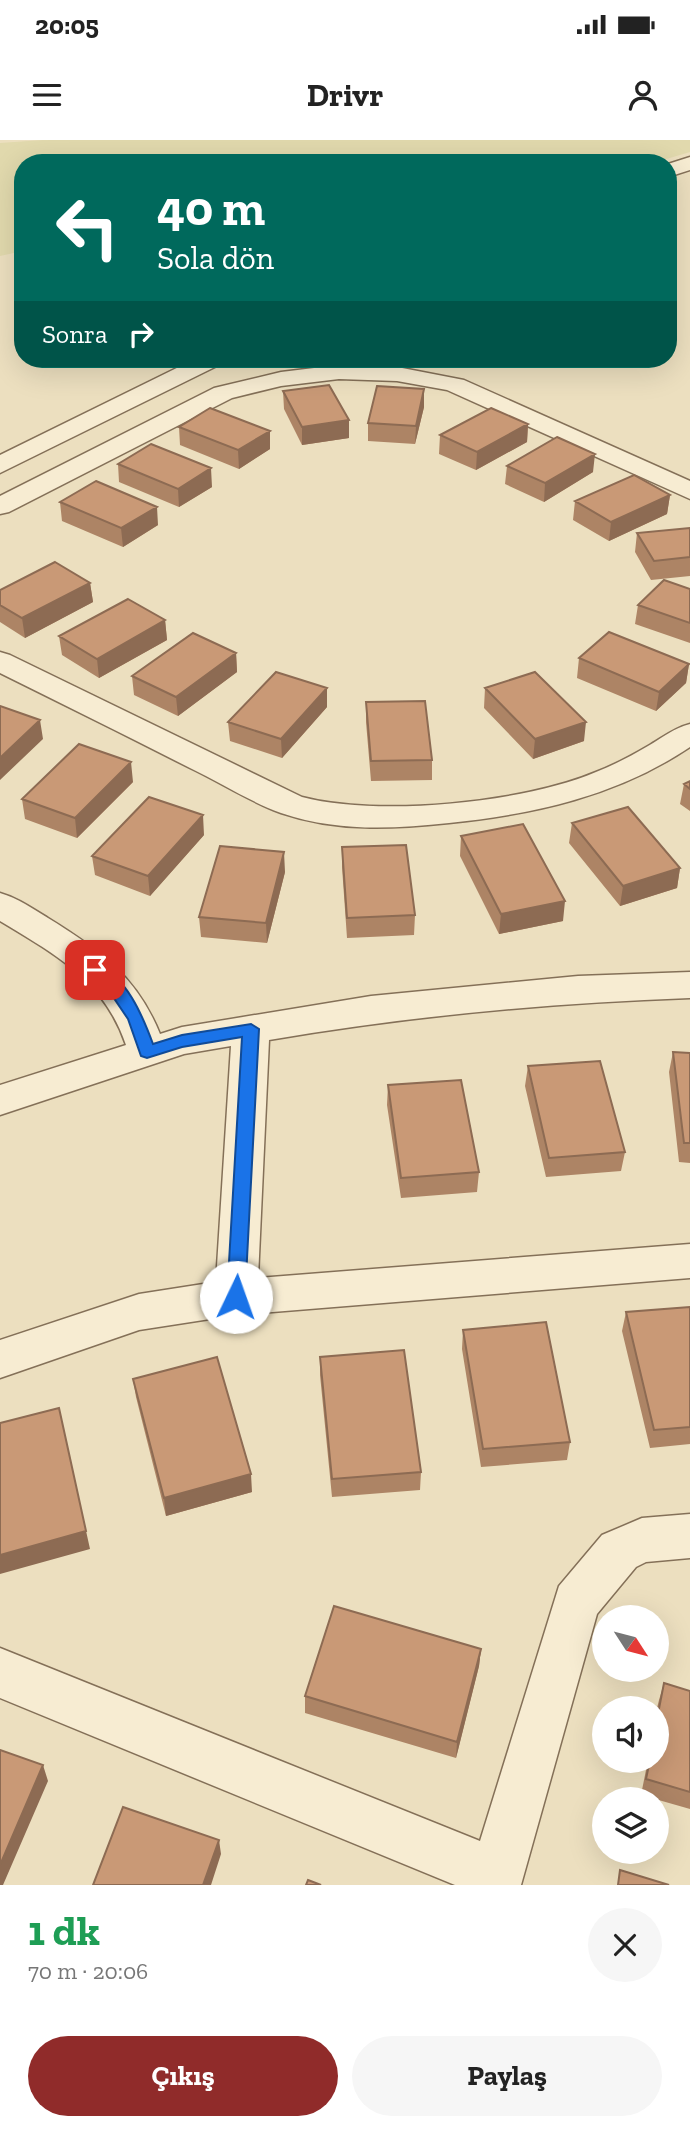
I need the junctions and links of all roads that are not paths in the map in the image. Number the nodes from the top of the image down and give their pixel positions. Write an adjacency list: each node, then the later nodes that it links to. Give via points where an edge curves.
1 (195, 368): 2 (street)
2 (0, 465)
3 (690, 491): 4 (street, via 455,385 392,372 337,371 223,393)
4 (0, 506)
5 (0, 661): 6 (street, via 291,804 334,816 407,817 518,806 599,784 660,755)
6 (690, 733)
7 (0, 905): 10 (street, via 112,984 136,1018)
8 (690, 985): 9 (street, via 578,989 385,1008)
9 (251, 1029): 10 (street); 13 (street)
10 (147, 1052): 11 (street)
11 (0, 1100)
12 (690, 1261): 13 (street)
13 (236, 1297): 14 (street, via 139,1312)
14 (0, 1359)
15 (690, 1536): 17 (street, via 642,1540 619,1551 576,1602)
16 (0, 1673): 17 (street)
17 (495, 1880)

